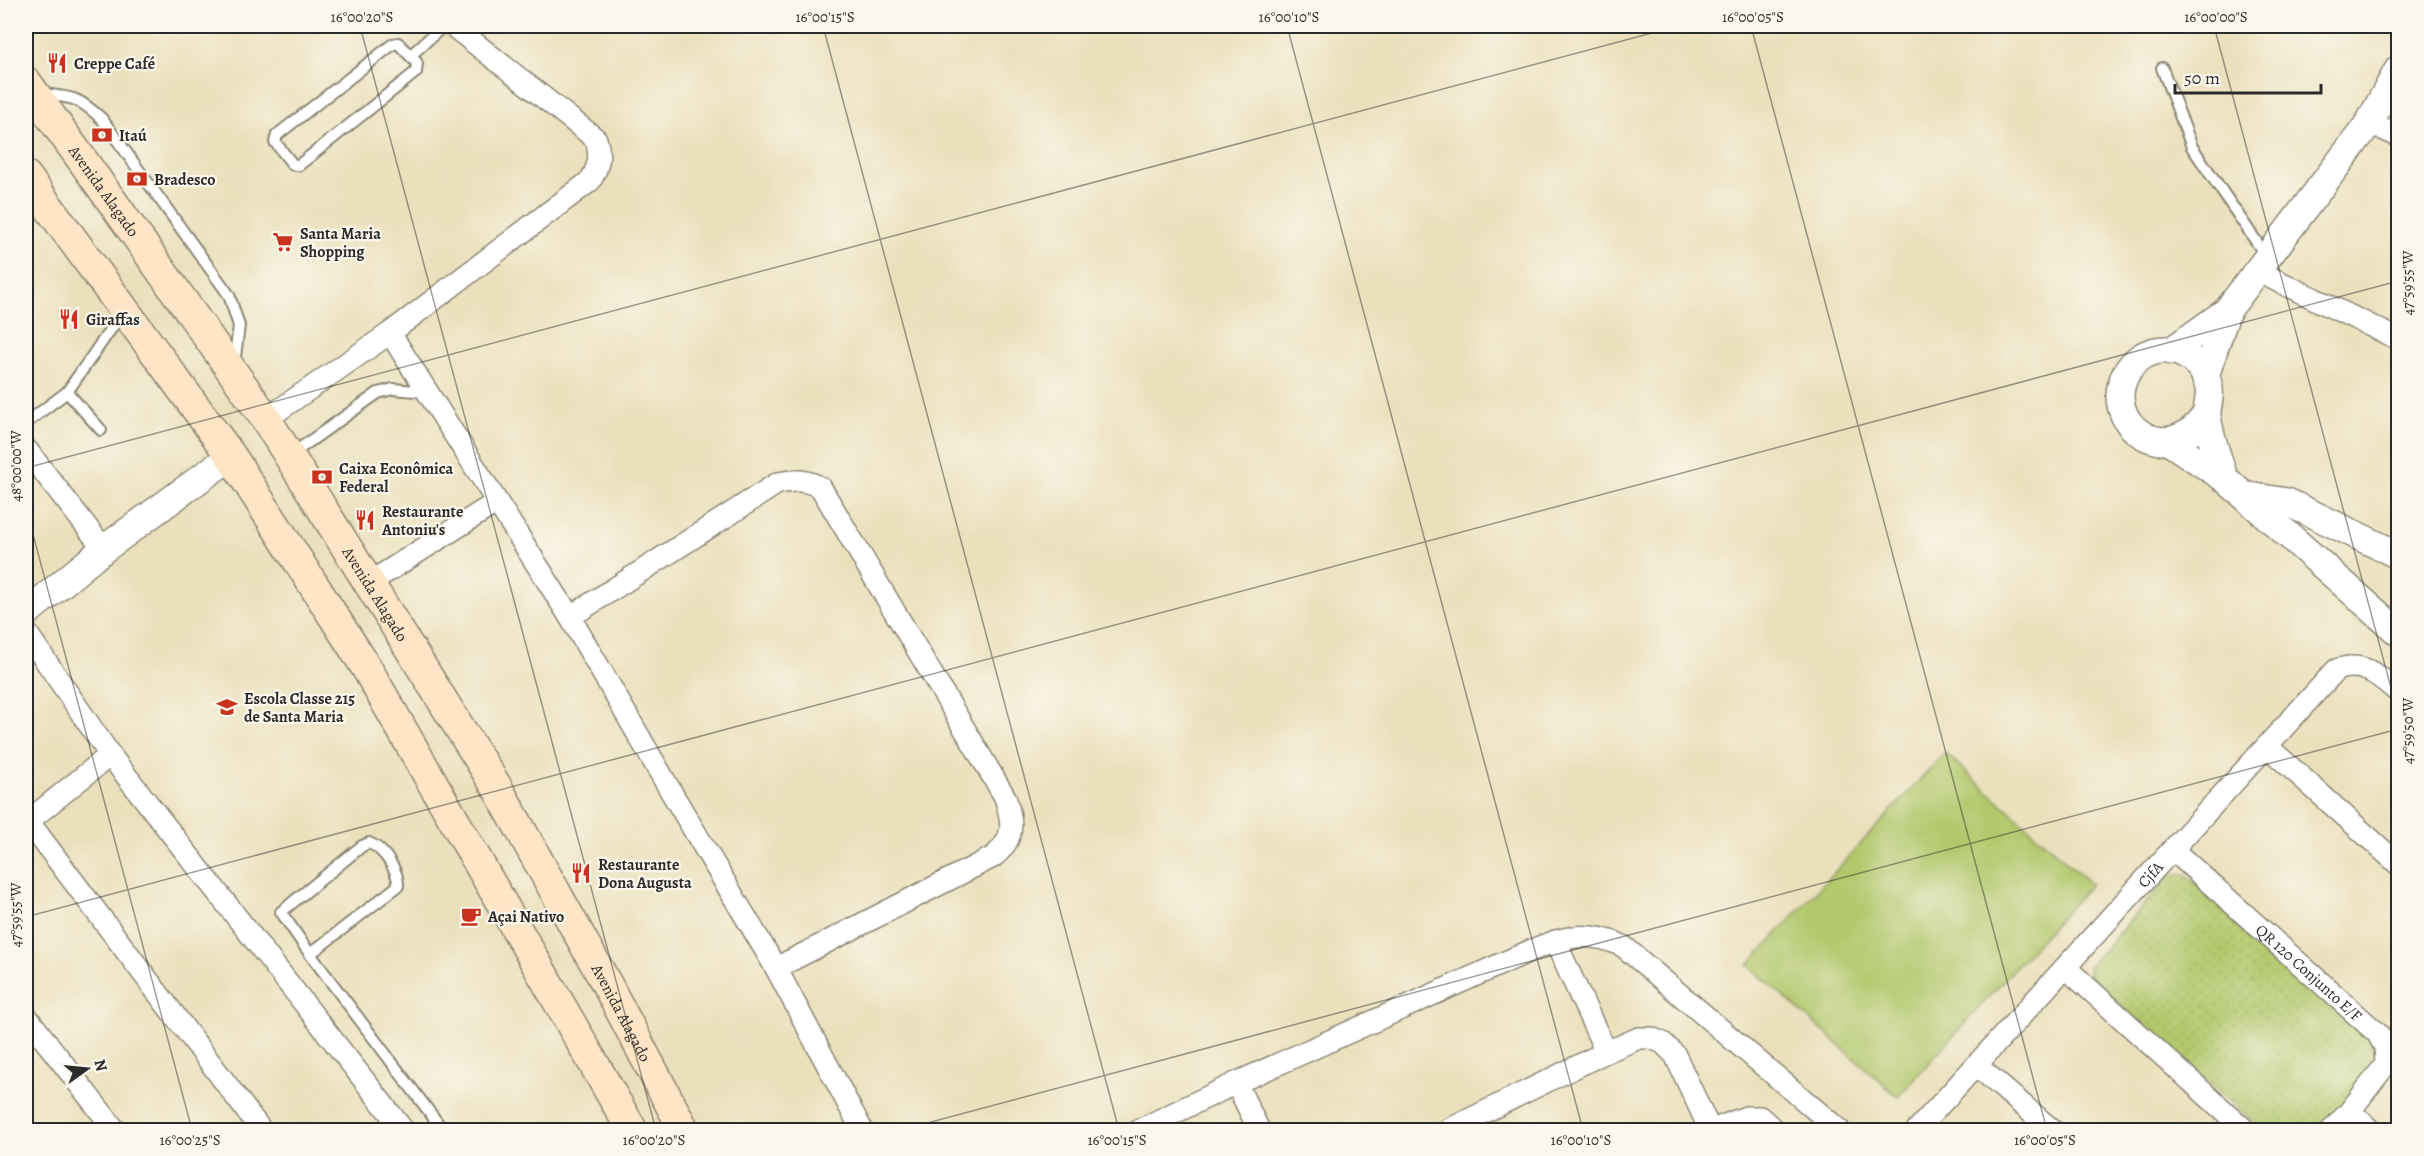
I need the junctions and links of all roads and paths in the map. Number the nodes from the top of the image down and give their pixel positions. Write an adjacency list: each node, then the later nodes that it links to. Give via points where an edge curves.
1 (443, 26): 3 (lane)
2 (453, 26): 13 (street, via 596,139 600,150 598,168 590,182)
3 (410, 56): 3 (lane, via 402,44 393,44 277,135 275,142 293,165 299,165 416,72 417,63)
4 (2162, 68): 10 (lane, via 2192,147)
5 (2398, 70): 7 (street)
6 (30, 88): 16 (main road, Avenida Alagado); 16 (lane, via 84,102 102,119 229,295 239,326)
7 (2368, 123): 8 (street); 10 (street)
8 (2398, 136)
9 (26, 176): 11 (main road)
10 (2262, 265): 12 (street); 14 (street)
11 (124, 310): 18 (lane); 26 (main road)
12 (2227, 311): 15 (street); 17 (street)
13 (390, 333): 19 (street); 21 (street)
14 (2398, 339)
15 (2171, 351): 17 (street, via 2185,355); 24 (street, via 2142,356 2130,366 2120,394 2128,422 2139,433 2153,440)
16 (232, 373): 21 (main road, Avenida Alagado)
17 (2205, 376): 20 (street, via 2210,388)
18 (68, 392): 22 (lane); 23 (lane)
19 (428, 392): 27 (lane, via 393,389 378,393); 29 (street)
20 (2206, 414): 24 (street, via 2184,437); 28 (street)
21 (266, 419): 27 (main road, Avenida Alagado)
22 (26, 423)
23 (101, 430)
24 (2168, 441): 28 (street)
25 (26, 450): 30 (street)
26 (231, 456): 30 (street); 53 (main road, via 366,667)
27 (289, 456): 32 (main road, Avenida Alagado)
28 (2233, 486): 31 (street, via 2288,502); 36 (street)
29 (497, 502): 32 (street); 34 (street)
30 (104, 549): 33 (street)
31 (2398, 555)
32 (369, 583): 50 (main road, Avenida Alagado, via 498,789 606,981)
33 (26, 613)
34 (570, 617): 45 (street); 45 (street, via 778,483 811,482 821,488 1005,797 1012,819 1010,835 1005,848 993,858)
35 (26, 632): 39 (street)
36 (2398, 632)
37 (2398, 692): 38 (street, CjfA, via 2364,667 2348,665 2336,670)
38 (2268, 747): 41 (street, CjfA); 42 (street)
39 (110, 755): 40 (street); 58 (street)
40 (27, 822): 57 (street)
41 (2173, 850): 46 (street, CjfA); 52 (street, QR 120 Conjunto E/F, via 2378,1034 2385,1047 2386,1064)
42 (2398, 864)
43 (1555, 941): 48 (street); 51 (street); 65 (street, via 1580,936 1605,938 1623,946)
44 (310, 954): 44 (lane, via 281,912 362,846 376,846 397,873 398,886); 59 (lane)
45 (776, 968): 60 (street)
46 (2066, 968): 49 (street, CjfA); 68 (street)
47 (26, 1016): 56 (street)
48 (1606, 1052): 55 (street, via 1639,1038 1663,1043 1675,1055); 63 (street)
49 (1977, 1066): 66 (street, CjfA); 67 (street)
50 (657, 1081): 53 (main road, via 653,1092); 54 (main road, Avenida Alagado)
51 (1236, 1083): 61 (street); 62 (street)
52 (2350, 1111): 69 (street, QR 120 Conjunto E/F); 70 (street)
53 (626, 1118)
54 (674, 1129)
55 (1711, 1130): 64 (street, via 1746,1117 1760,1117)
56 (115, 1131)
57 (261, 1131)
58 (404, 1131)
59 (443, 1131)
60 (862, 1131)
61 (1139, 1131)
62 (1259, 1131)
63 (1448, 1131)
64 (1774, 1131)
65 (1839, 1131)
66 (1917, 1131)
67 (2052, 1131)
68 (2245, 1131)
69 (2332, 1131)
70 (2370, 1131)

